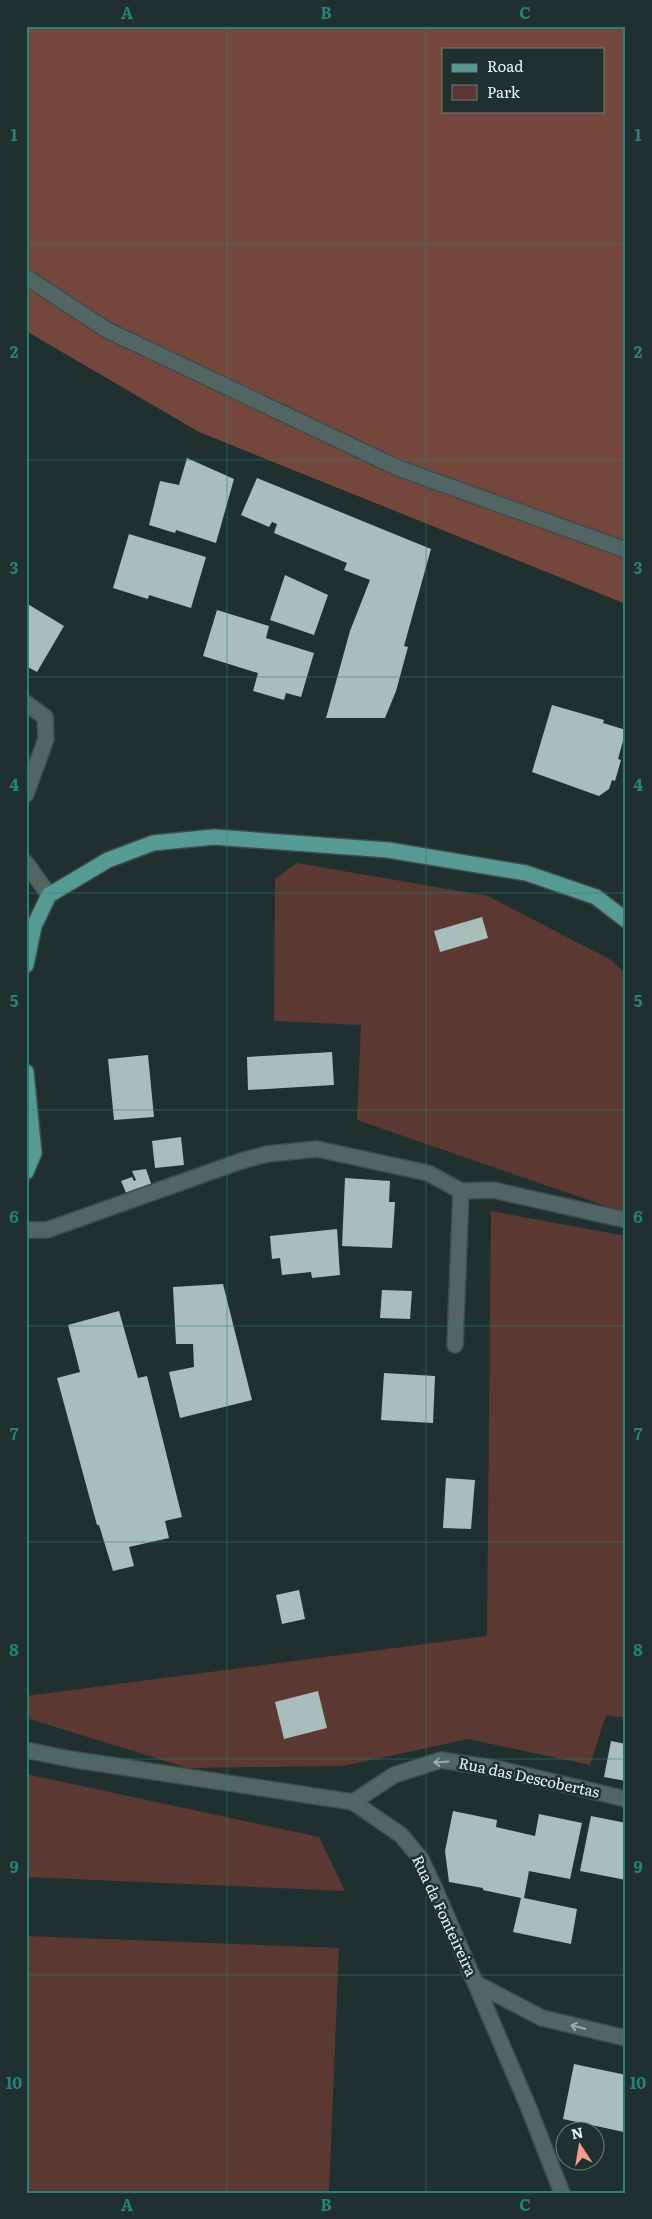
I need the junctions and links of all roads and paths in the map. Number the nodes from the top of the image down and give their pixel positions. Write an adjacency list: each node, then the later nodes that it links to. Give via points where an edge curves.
1 (26, 277): 2 (street, via 107,330 398,468)
2 (626, 550)
3 (26, 703): 4 (street, via 45,717 46,739)
4 (26, 794)
5 (26, 863): 6 (street)
6 (49, 895): 7 (main road, via 108,860 153,843 214,837 388,850 526,872 596,897); 8 (main road, via 34,926)
7 (626, 920)
8 (26, 965)
9 (26, 1072): 10 (main road, via 34,1154)
10 (26, 1172)
11 (461, 1191): 12 (street, via 493,1190); 13 (street, via 428,1173 317,1150 267,1154 47,1230); 14 (street)
12 (626, 1220)
13 (26, 1230)
14 (455, 1345)
15 (26, 1750): 17 (street, Rua da Fonteireira)
16 (626, 1799): 17 (street, Rua das Descobertas, one-way to 17, via 499,1769 441,1760 394,1775)
17 (353, 1802): 18 (street, Rua da Fonteireira, via 400,1835 421,1859)
18 (477, 1984): 19 (street, one-way to 18, via 542,2018); 20 (street, Rua da Fonteireira)
19 (626, 2038)
20 (562, 2193)

